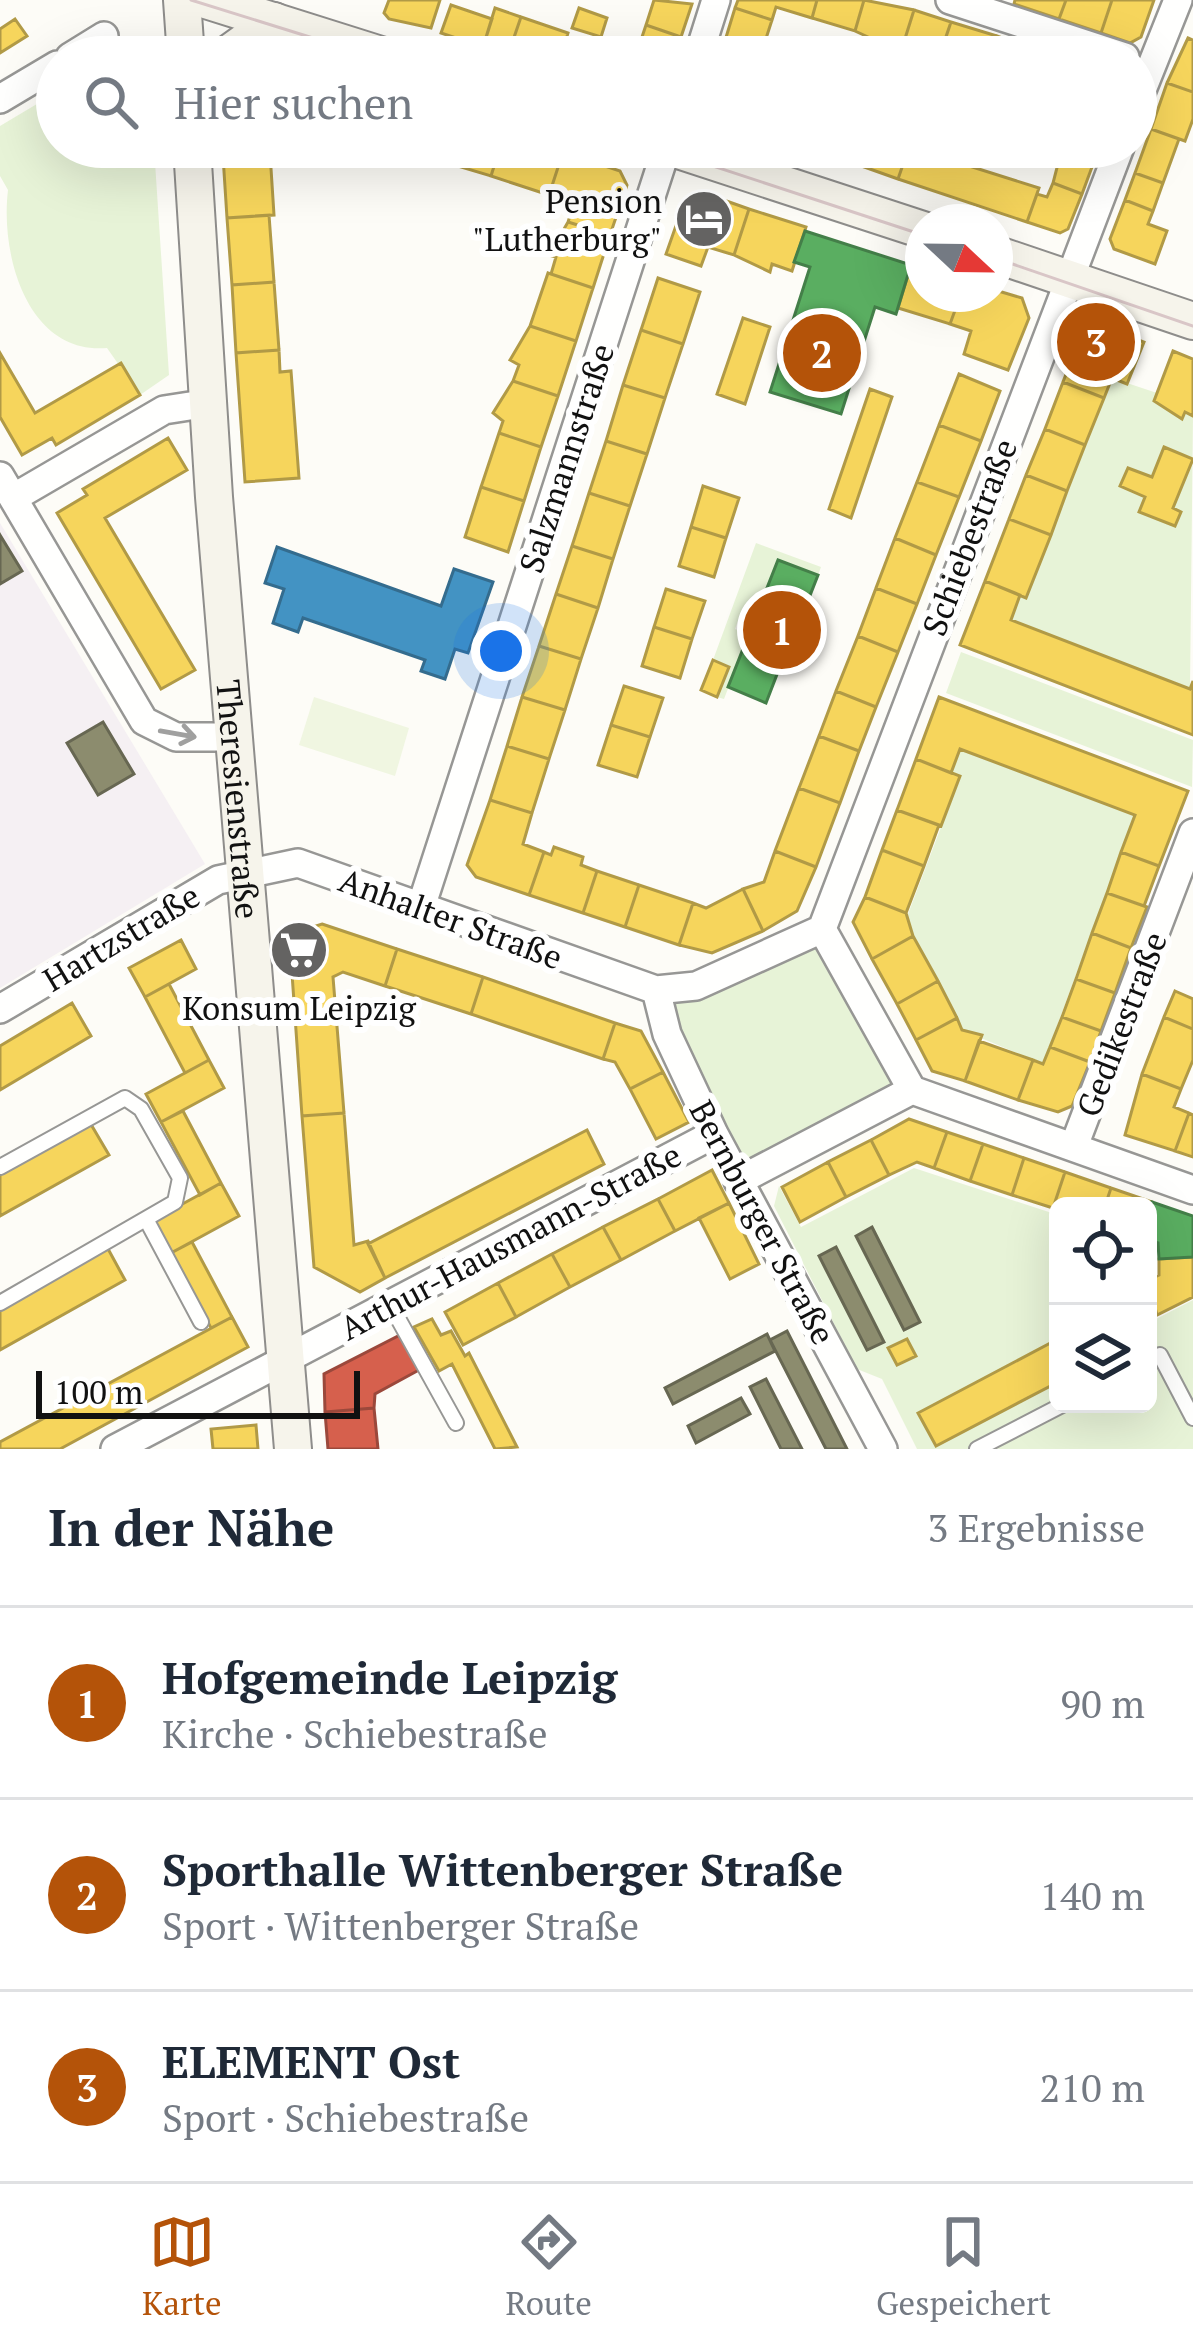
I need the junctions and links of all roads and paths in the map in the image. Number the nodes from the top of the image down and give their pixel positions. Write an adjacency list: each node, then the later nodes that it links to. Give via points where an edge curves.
1 (182, 0): 7 (main road)
2 (206, 0): 6 (main road)
3 (716, 0): 10 (street)
4 (1178, 0): 12 (street)
5 (956, 1): 11 (street)
6 (274, 21): 8 (main road); 9 (main road)
7 (185, 36)
8 (253, 36)
9 (321, 36)
10 (705, 36)
11 (1062, 36)
12 (1154, 36)
13 (36, 78): 14 (street)
14 (0, 99)
15 (193, 168): 23 (main road, Theresienstraße)
16 (661, 168): 29 (street, Salzmannstraße)
17 (733, 168): 19 (main road)
18 (1112, 168): 21 (street, Schiebestraße)
19 (905, 224)
20 (1013, 260): 21 (main road)
21 (1071, 278): 22 (main road); 30 (street, Schiebestraße)
22 (1193, 322)
23 (209, 403): 24 (street, via 164,410); 25 (main road, Theresienstraße)
24 (7, 487): 25 (street, one-way to 25, via 133,705 156,730)
25 (234, 737): 27 (main road, Theresienstraße)
26 (1193, 833): 28 (street, Gedikestraße)
27 (244, 870): 29 (street, Anhalter Straße, via 298,863); 32 (street, Hartzstraße); 44 (main road, Theresienstraße)
28 (1181, 904): 35 (street, Gedikestraße)
29 (422, 907): 31 (street, Anhalter Straße)
30 (822, 929): 31 (street, via 696,986); 33 (street)
31 (656, 990): 34 (street, Bernburger Straße, via 667,1034)
32 (0, 1009)
33 (912, 1090): 35 (street); 37 (street)
34 (714, 1134): 37 (street, Bernburger Straße); 41 (street, Arthur-Hausmann-Straße)
35 (1074, 1146): 38 (street)
36 (0, 1167): 39 (lane, via 125,1098 141,1109 180,1178 175,1202)
37 (738, 1181): 50 (street, Bernburger Straße)
38 (1193, 1190)
39 (146, 1220): 40 (lane); 42 (lane)
40 (0, 1303)
41 (390, 1304): 44 (street, Arthur-Hausmann-Straße); 47 (lane)
42 (201, 1322)
43 (1157, 1356): 46 (lane)
44 (286, 1360): 48 (street, Arthur-Hausmann-Straße); 49 (main road, Theresienstraße)
45 (1049, 1412): 51 (lane)
46 (1193, 1418)
47 (456, 1423)
48 (115, 1449)
49 (293, 1449)
50 (883, 1449)
51 (977, 1449)

